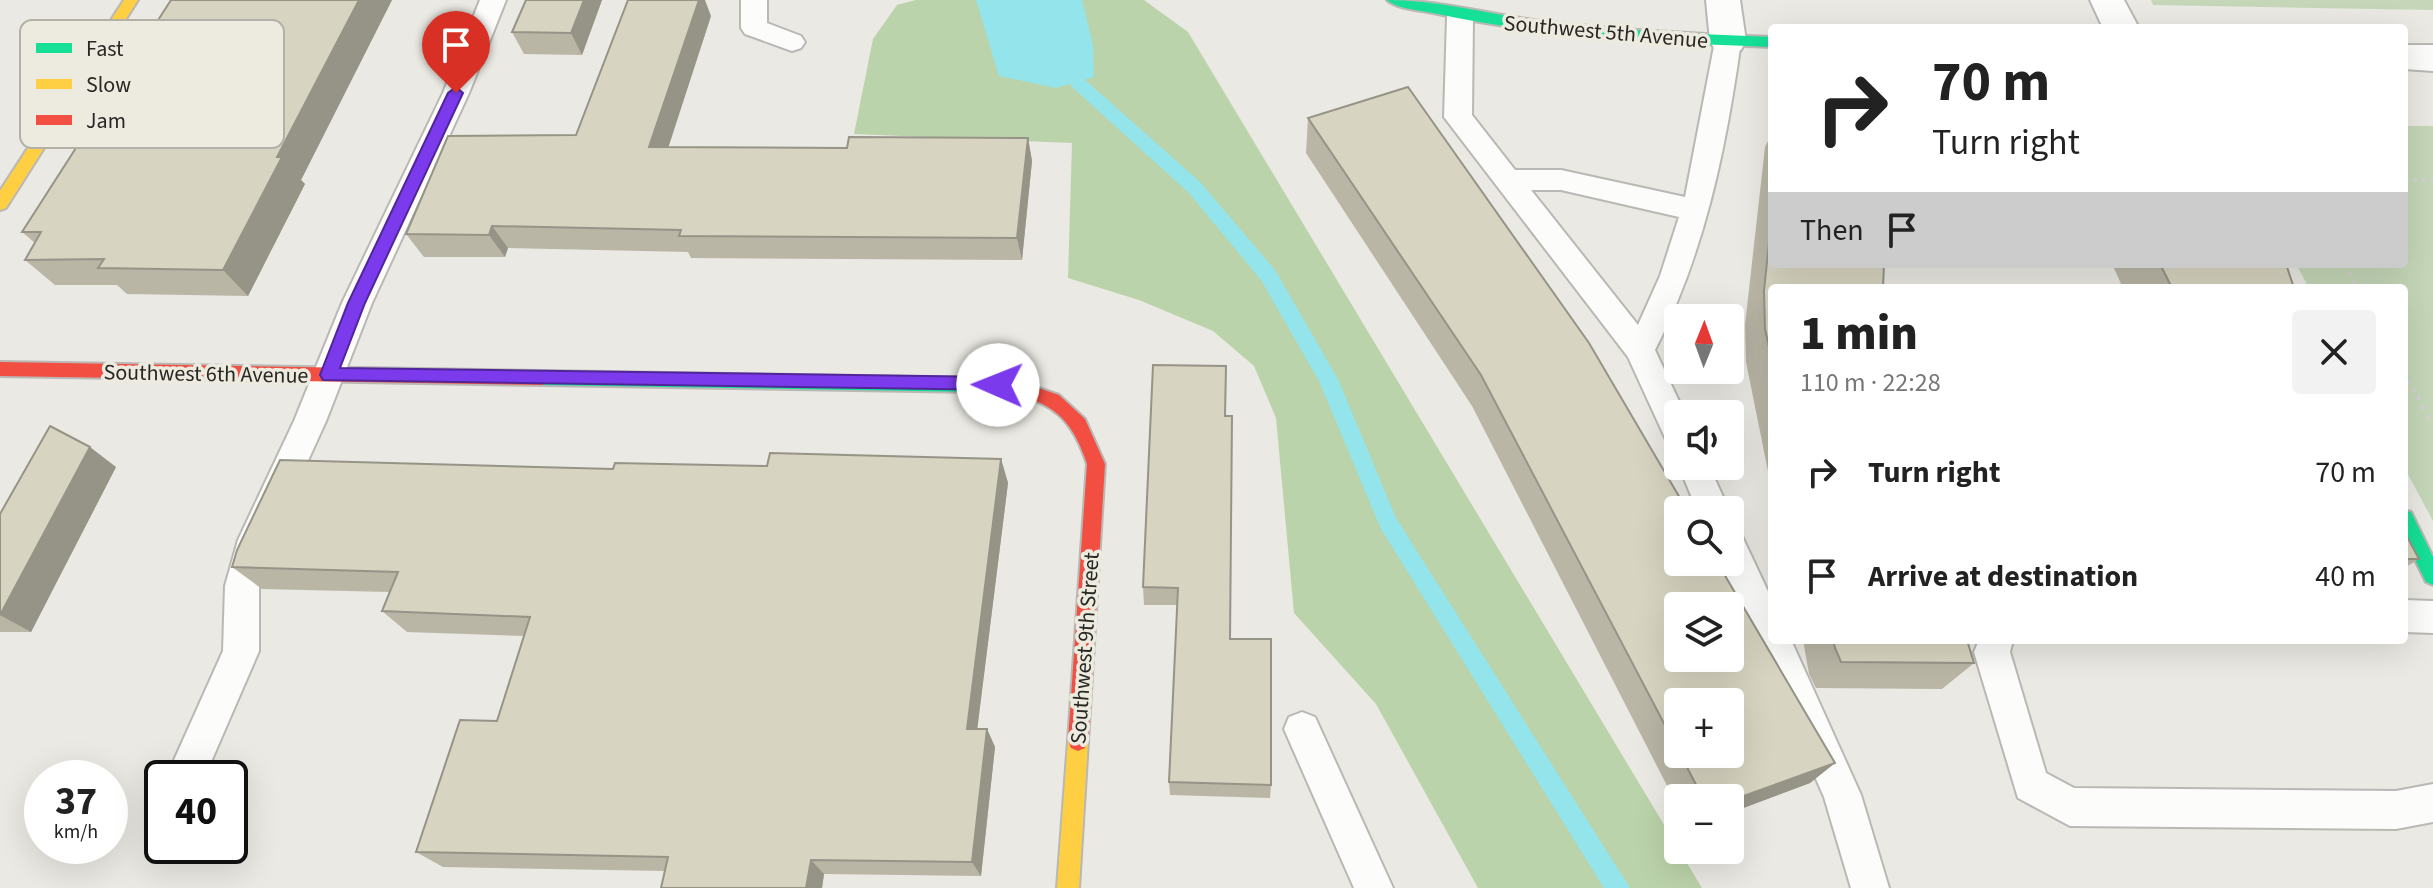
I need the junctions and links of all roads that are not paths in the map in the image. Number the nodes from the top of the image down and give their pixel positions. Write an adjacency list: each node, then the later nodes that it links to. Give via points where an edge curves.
1 (131, 0): 8 (street)
2 (493, 0): 21 (lane)
3 (754, 0): 11 (lane, via 754,28)
4 (1394, 0): 7 (street, Southwest 5th Avenue)
5 (1723, 0): 10 (street)
6 (2107, 0): 9 (street)
7 (1460, 17): 10 (street, Southwest 5th Avenue, via 1561,31); 16 (lane, via 1458,117)
8 (118, 20)
9 (2119, 24)
10 (1728, 41): 12 (street, Southwest 5th Avenue); 18 (lane, via 1715,137)
11 (792, 42)
12 (1768, 42)
13 (2408, 57): 14 (street)
14 (2433, 58)
15 (36, 148): 17 (street)
16 (1508, 180): 18 (lane, via 1561,180); 19 (lane)
17 (0, 204)
18 (1696, 210): 19 (lane, via 1668,296)
19 (1640, 350): 22 (lane)
20 (0, 369): 21 (street, Southwest 6th Avenue)
21 (329, 375): 23 (street, Southwest 6th Avenue, via 998,385 1041,392); 33 (lane, via 255,540 242,586 241,651)
22 (1664, 402)
23 (1077, 413): 35 (street, Southwest 9th Street, via 1091,435 1096,464)
24 (2408, 526): 26 (street)
25 (1743, 576): 29 (lane)
26 (2433, 576)
27 (2408, 616): 28 (lane)
28 (2433, 617)
29 (1768, 630)
30 (1774, 644): 37 (lane, via 1842,795)
31 (1995, 644): 34 (lane, via 1992,652 2031,785 2070,807 2396,810)
32 (1302, 729): 36 (lane)
33 (193, 760)
34 (2433, 803)
35 (1068, 888)
36 (1374, 888)
37 (1870, 888)

